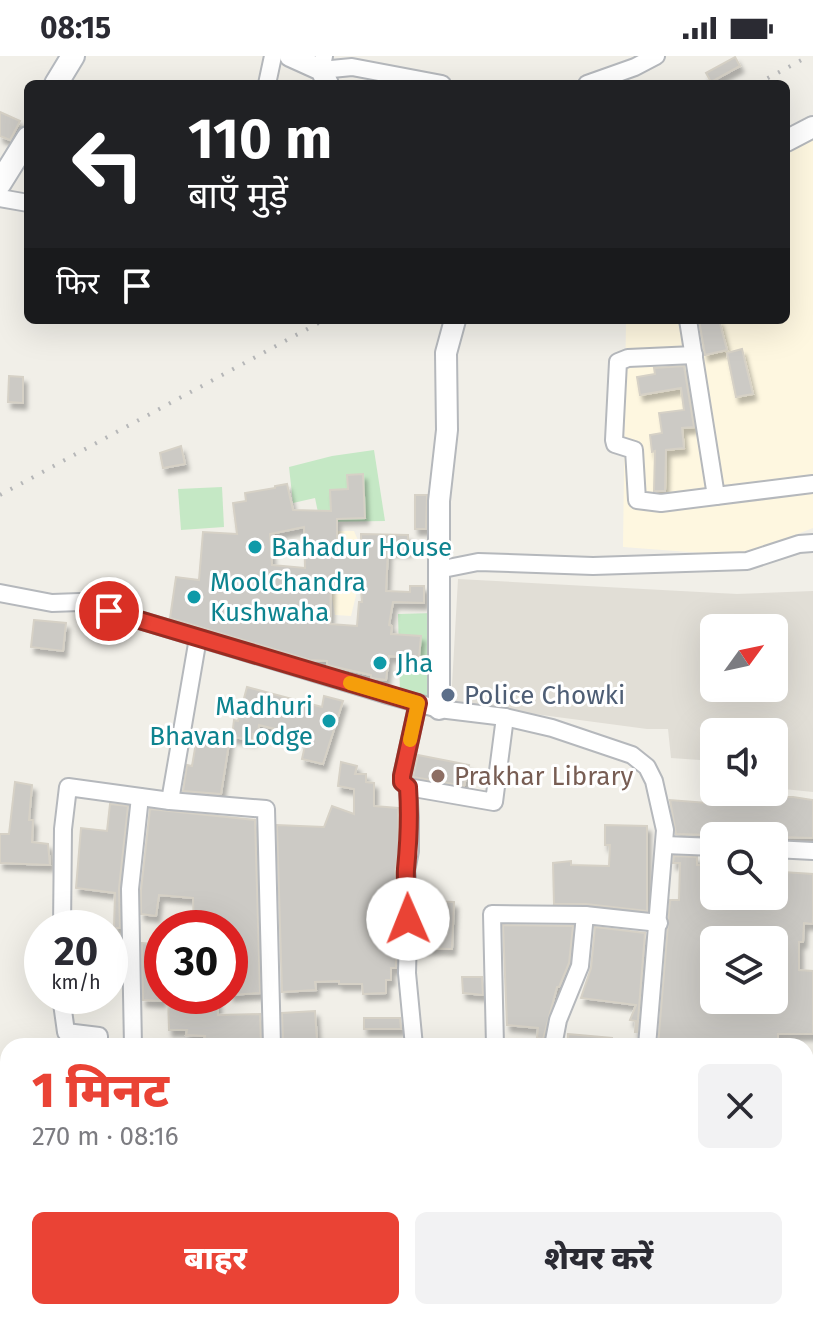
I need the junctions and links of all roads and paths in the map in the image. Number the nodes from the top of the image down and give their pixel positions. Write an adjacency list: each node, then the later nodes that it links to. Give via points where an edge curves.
1 (73, 56): 6 (main road)
2 (273, 56): 7 (street)
3 (290, 56): 5 (street)
4 (656, 56): 9 (street)
5 (325, 70): 8 (street, via 352,67)
6 (58, 80)
7 (268, 80)
8 (421, 80)
9 (598, 80)
10 (813, 127): 11 (street)
11 (790, 139)
12 (24, 144): 13 (main road)
13 (0, 183)
14 (0, 198): 15 (street)
15 (24, 202)
16 (446, 324): 19 (street)
17 (454, 324): 19 (street)
18 (689, 324): 20 (street)
19 (446, 353): 24 (street)
20 (694, 355): 22 (street); 22 (street, via 618,362 614,440 635,453 637,500 661,503)
21 (813, 484): 22 (street)
22 (716, 496)
23 (813, 543): 24 (street, via 747,561 593,566 478,562)
24 (438, 570): 28 (street)
25 (0, 593): 26 (street, via 52,603 80,602)
26 (198, 638): 27 (street); 32 (street)
27 (418, 703): 28 (street); 30 (street, via 402,776)
28 (439, 709): 29 (street)
29 (505, 717): 30 (street, via 494,802); 33 (street, via 632,755 654,781)
30 (408, 787): 46 (street, via 407,973)
31 (140, 797): 32 (street); 37 (street, via 68,787); 44 (street, via 130,889)
32 (170, 801): 45 (street, via 266,809)
33 (665, 845): 34 (street); 39 (street)
34 (700, 846)
35 (788, 850): 36 (street)
36 (813, 851)
37 (62, 910)
38 (585, 915): 39 (street); 47 (street, via 492,914); 48 (street, via 580,966)
39 (659, 923): 49 (street)
40 (63, 1014): 41 (street)
41 (65, 1038)
42 (76, 1038): 43 (street)
43 (99, 1038)
44 (133, 1038)
45 (272, 1038)
46 (413, 1038)
47 (495, 1038)
48 (555, 1038)
49 (648, 1038)

